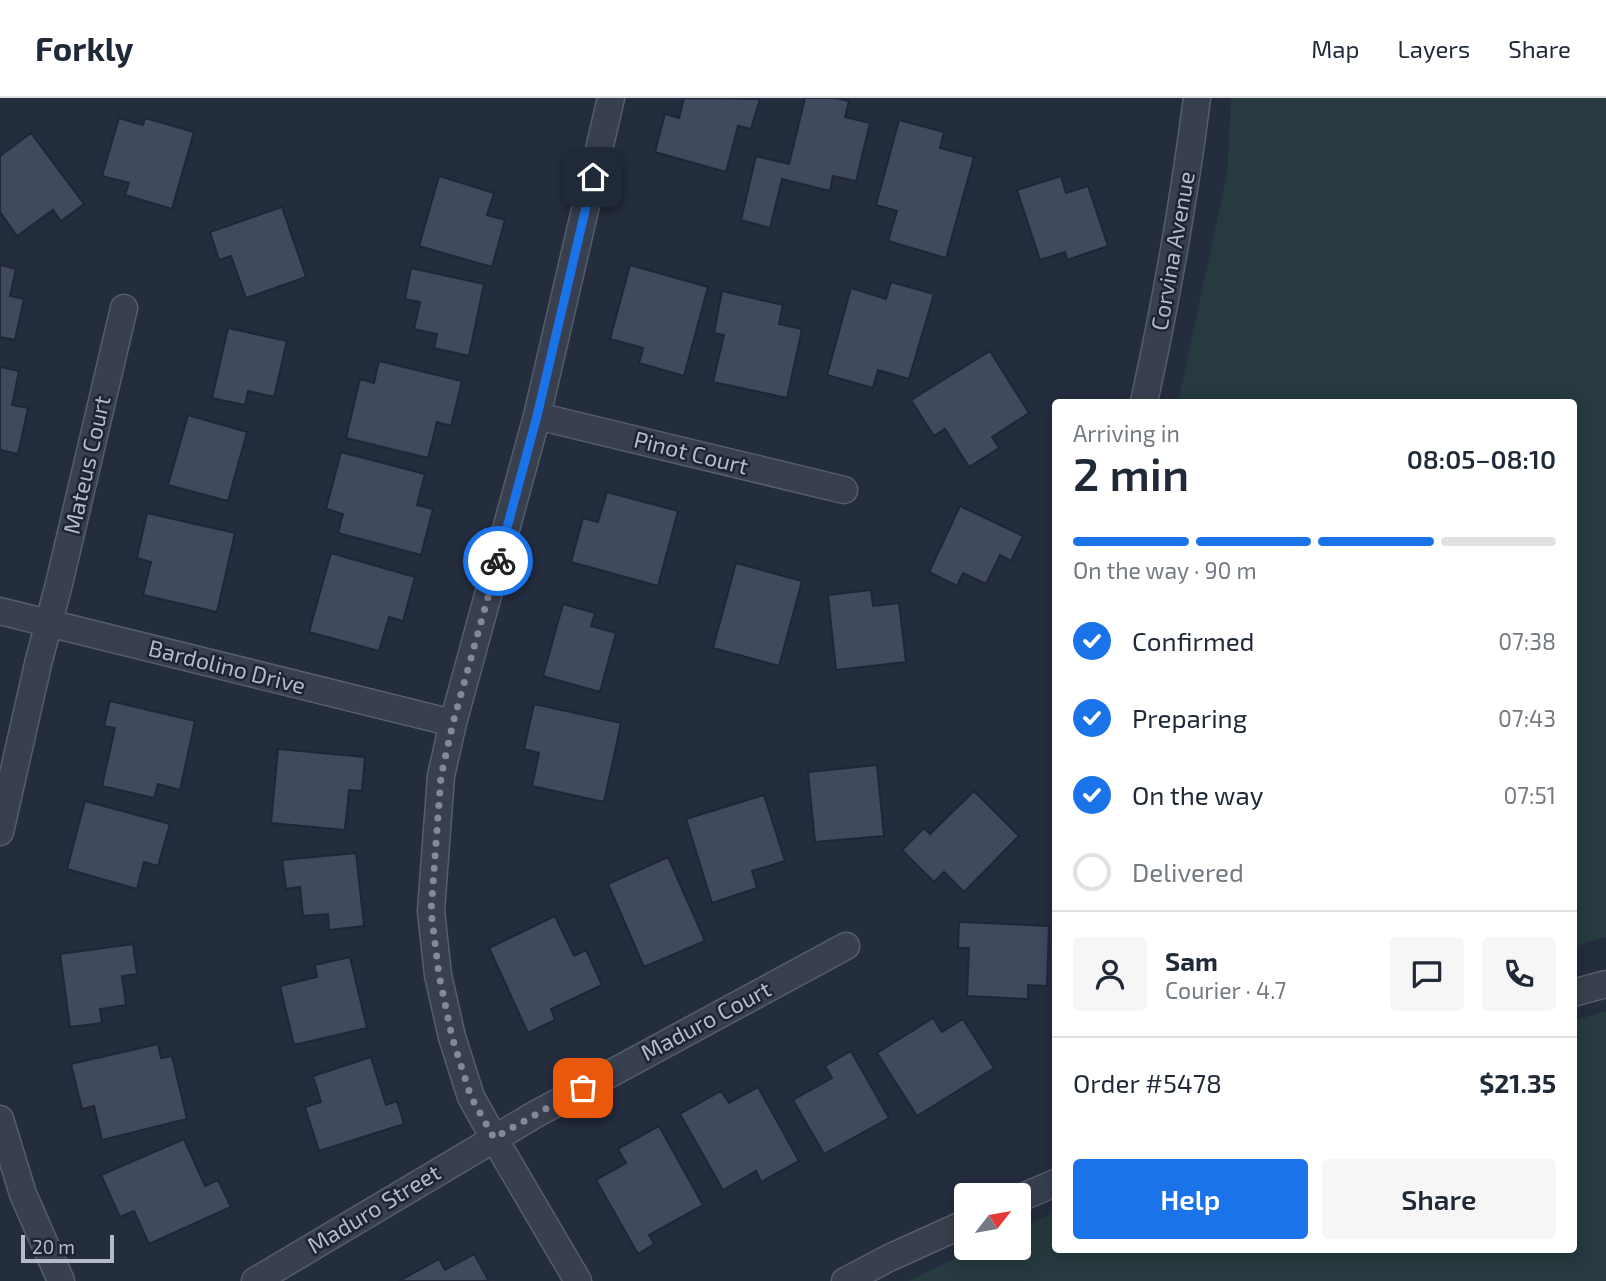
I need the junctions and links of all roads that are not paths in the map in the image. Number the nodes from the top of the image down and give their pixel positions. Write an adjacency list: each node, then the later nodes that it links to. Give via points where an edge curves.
1 (611, 98): 5 (street)
2 (1197, 98): 4 (street, Corvina Avenue)
3 (124, 308): 8 (street, Mateus Court)
4 (1145, 399)
5 (537, 416): 6 (street, Pinot Court); 9 (street)
6 (844, 491)
7 (0, 611): 8 (street, Bardolino Drive)
8 (48, 622): 9 (street, Bardolino Drive); 10 (street, Mateus Court)
9 (453, 723): 15 (street, via 441,776 431,911 452,1037 471,1097)
10 (0, 832)
11 (846, 946): 15 (street, Maduro Court)
12 (1606, 984): 13 (street)
13 (1577, 992)
14 (0, 1119): 19 (street, via 23,1194)
15 (494, 1138): 20 (street, Maduro Street); 21 (street)
16 (1052, 1185): 17 (street)
17 (1031, 1194)
18 (954, 1228): 22 (street)
19 (61, 1281)
20 (255, 1281)
21 (578, 1281)
22 (845, 1281)

